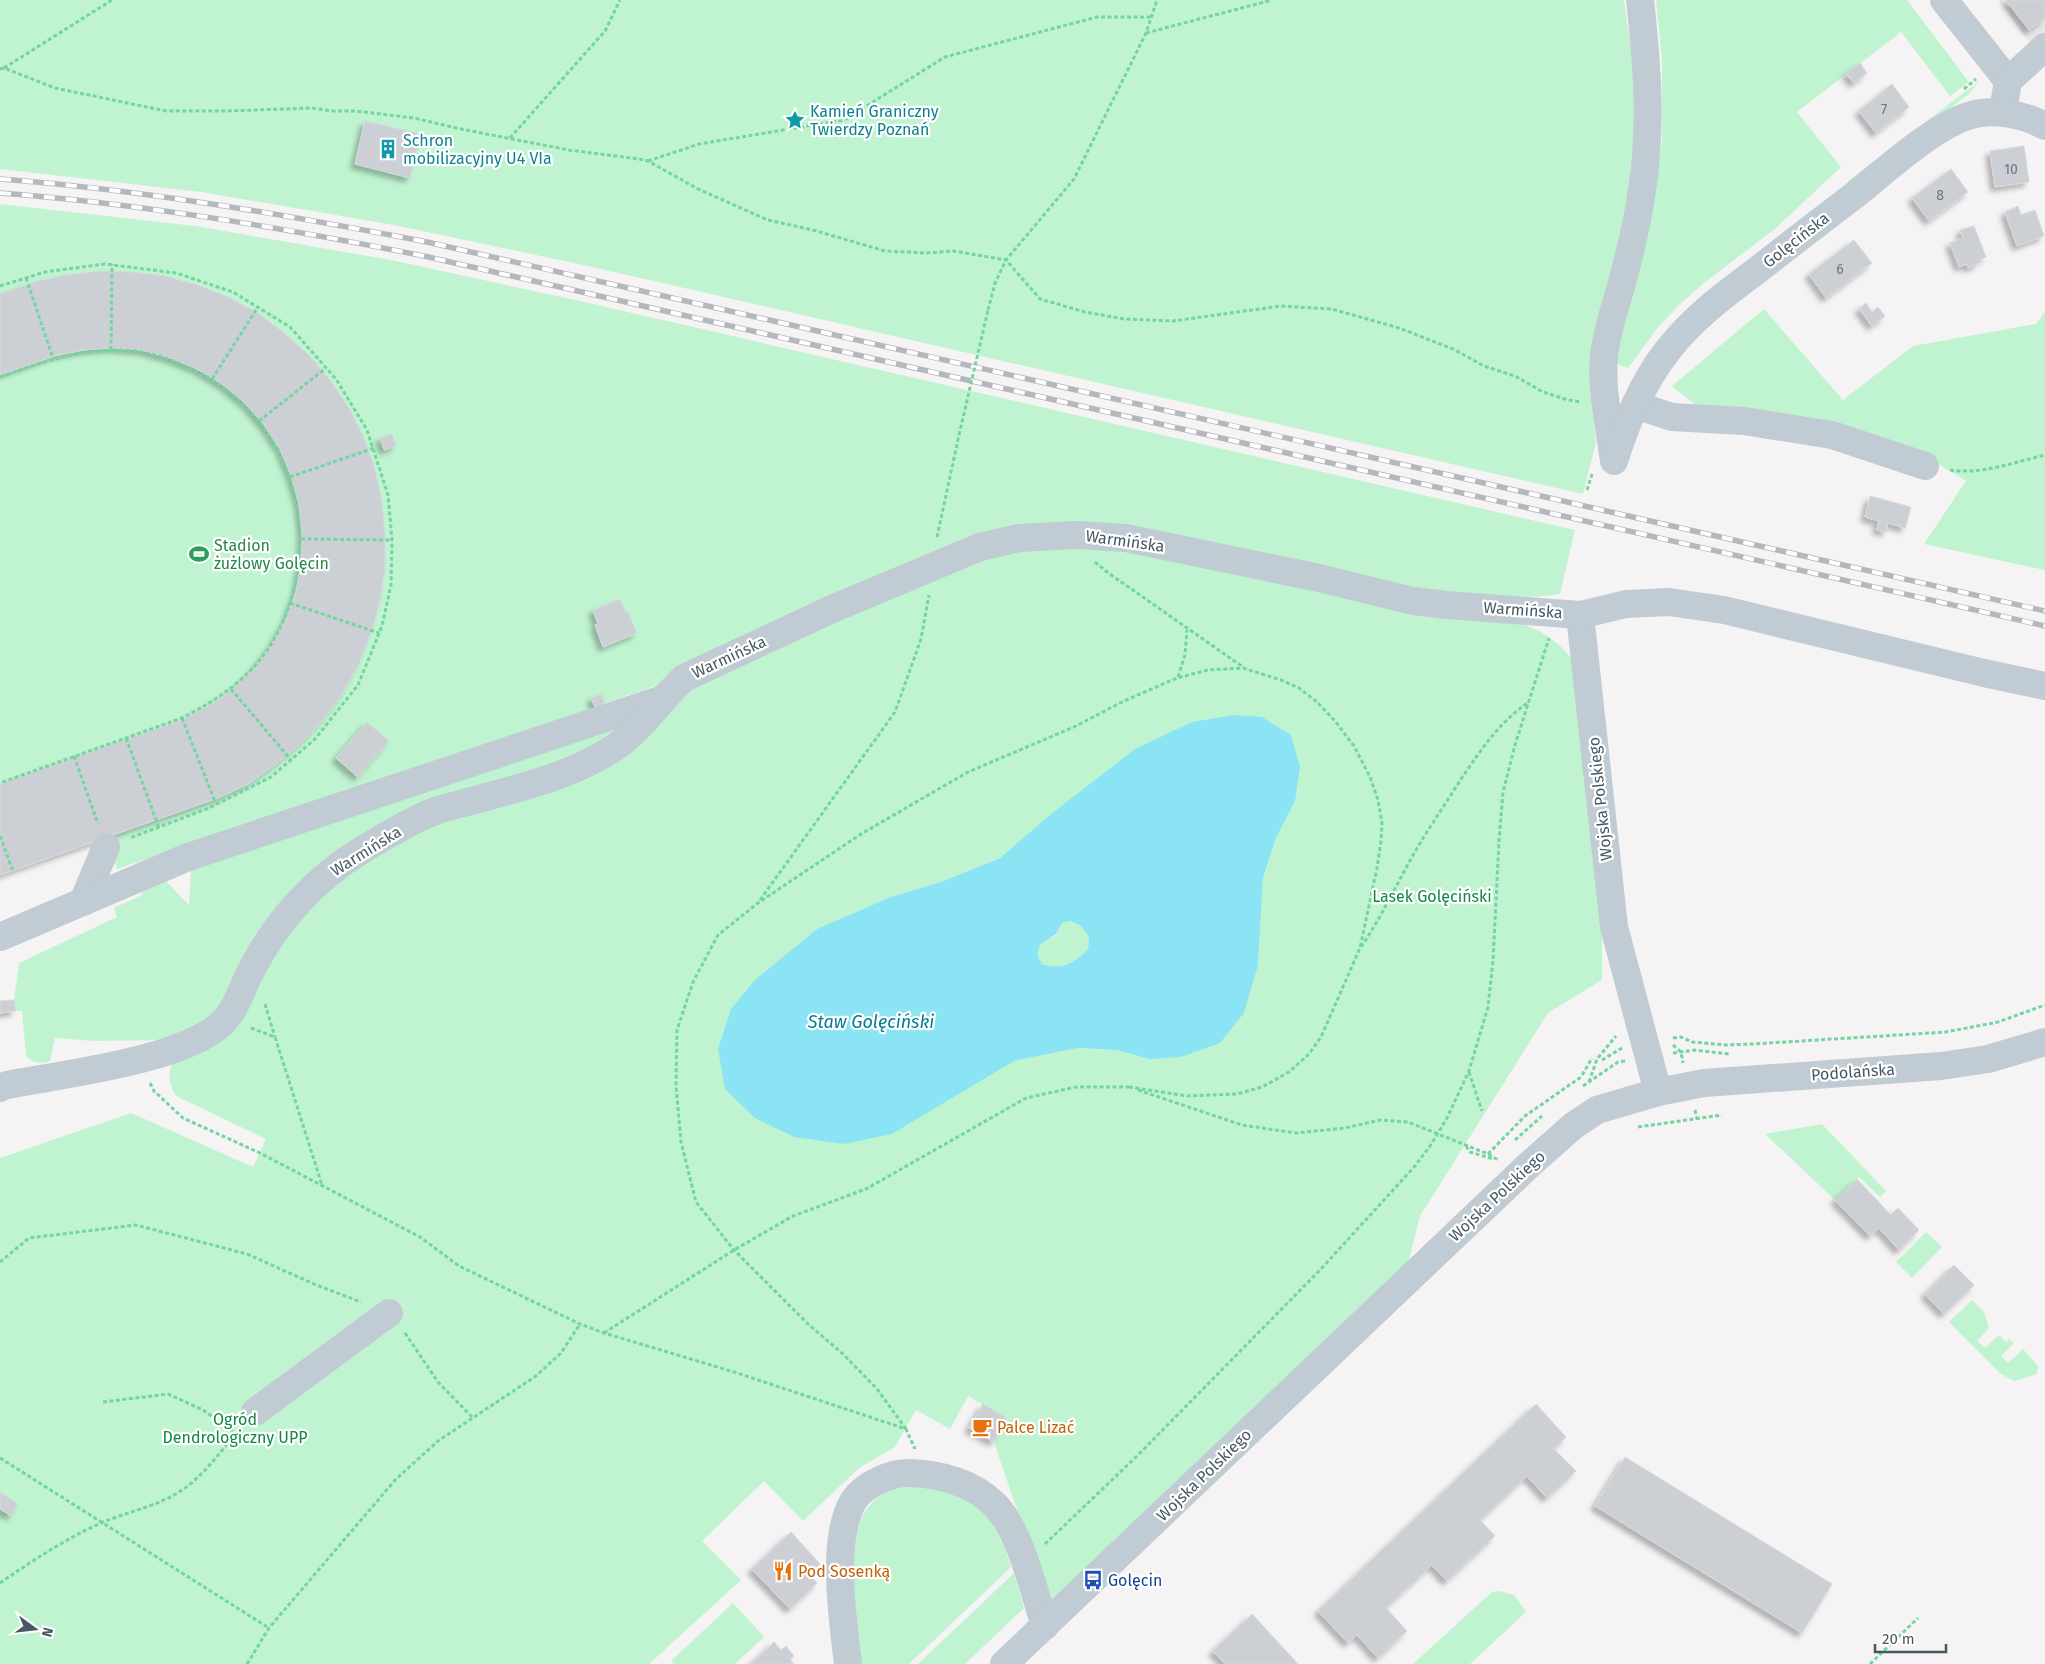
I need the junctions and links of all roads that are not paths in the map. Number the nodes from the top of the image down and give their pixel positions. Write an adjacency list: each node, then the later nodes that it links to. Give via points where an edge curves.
1 (1640, 0): 7 (street, via 1648,104 1646,158 1635,233 1608,331)
2 (1944, 0): 4 (street)
3 (2042, 50): 4 (street)
4 (2008, 82): 5 (street)
5 (2003, 114): 6 (street, Golęcińska); 8 (street, Golęcińska, via 1981,113 1956,120 1917,146 1715,302 1668,350)
6 (2045, 126)
7 (1604, 358): 8 (street); 8 (street, Golęcińska, via 1606,405 1614,461)
8 (1639, 397): 9 (street, via 1672,417 1744,420 1832,435)
9 (1926, 466)
10 (1568, 614): 11 (street, Warmińska, via 1626,604 1668,602); 12 (street, Warmińska, via 1413,601 1126,538 1076,535 1009,540 980,547 832,609 684,678); 18 (street, Wojska Polskiego, via 1614,927)
11 (2045, 686)
12 (663, 699): 14 (street, via 188,857); 17 (street, Warmińska, via 615,747 576,768 548,780 435,811 360,851 329,872 289,912 269,939 252,967 236,1005 220,1024 197,1039 139,1060 7,1084)
13 (106, 847): 14 (street)
14 (83, 902): 15 (street)
15 (0, 937)
16 (2045, 1042): 18 (street, Podolańska, via 1988,1060 1704,1083)
17 (0, 1088)
18 (1658, 1092): 21 (street, Wojska Polskiego, via 1598,1110 1573,1126)
19 (389, 1313): 20 (street)
20 (255, 1412)
21 (1044, 1626): 22 (street, via 1010,1527 996,1505 970,1487 927,1474 904,1473 873,1483 855,1499 846,1520 840,1549 841,1600); 23 (street, Wojska Polskiego)
22 (848, 1664)
23 (1004, 1664)

